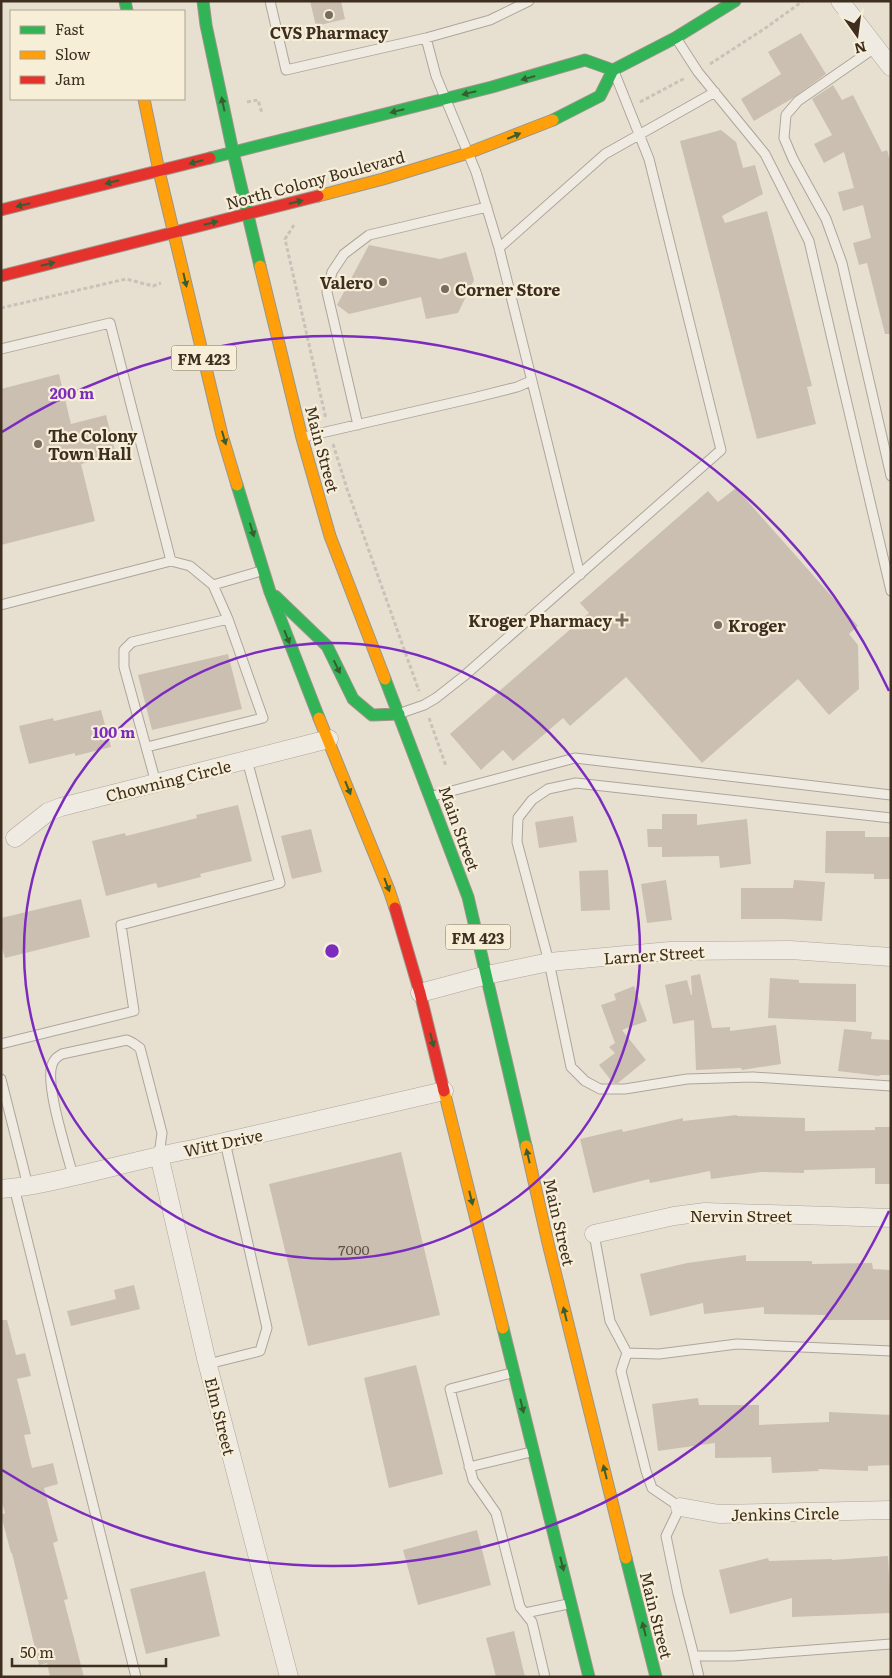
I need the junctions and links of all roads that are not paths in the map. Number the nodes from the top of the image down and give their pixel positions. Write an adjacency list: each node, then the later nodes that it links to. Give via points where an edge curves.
1 (203, 1): 15 (main road, Main Street / FM 423, one-way to 1)
2 (270, 1): 6 (lane, via 286,70)
3 (529, 1): 6 (lane, via 490,20)
4 (734, 1): 7 (main road, via 711,12)
5 (840, 1): 8 (street)
6 (426, 38): 12 (lane)
7 (675, 38): 10 (main road); 11 (lane)
8 (876, 47): 9 (street); 28 (lane, via 798,101 786,115 784,138 826,219 842,262)
9 (891, 67)
10 (613, 70): 12 (main road, one-way to 12, via 585,60); 14 (lane); 16 (main road, North Colony Boulevard, one-way to 10, via 562,116 600,96)
11 (715, 92): 14 (lane); 33 (lane, via 765,154 809,241)
12 (445, 99): 15 (main road, one-way to 15); 16 (lane)
13 (144, 100): 17 (main road, FM 423)
14 (640, 134): 22 (lane, via 605,154); 31 (lane, via 721,450)
15 (233, 152): 17 (main road, one-way to 17); 20 (main road, Main Street / FM 423)
16 (468, 153): 18 (lane); 20 (main road, North Colony Boulevard, one-way to 16)
17 (159, 171): 19 (main road, one-way to 19); 21 (main road, FM 423)
18 (487, 207): 22 (lane); 26 (lane, via 369,235 344,254 332,272 327,292)
19 (1, 210)
20 (248, 214): 21 (main road, North Colony Boulevard, one-way to 20); 27 (main road, Main Street / FM 423)
21 (174, 233): 23 (main road, North Colony Boulevard, one-way to 21); 30 (main road, FM 423, one-way to 30, via 222,434)
22 (499, 248): 25 (lane)
23 (1, 276)
24 (1, 349): 29 (lane, via 110,323)
25 (532, 381): 26 (lane); 31 (lane)
26 (358, 425): 27 (lane)
27 (302, 438): 37 (main road, Main Street / FM 423, via 330,536)
28 (891, 476)
29 (171, 561): 32 (lane, via 190,566); 35 (lane)
30 (264, 570): 32 (lane); 34 (main road, FM 423)
31 (580, 575): 37 (lane, via 436,698)
32 (213, 585): 36 (lane)
33 (891, 591)
34 (270, 592): 37 (main road, one-way to 37, via 327,646 353,699 372,715); 38 (main road, FM 423, one-way to 38)
35 (1, 604)
36 (228, 619): 39 (lane, via 132,642 124,650 124,666); 39 (lane, via 263,718)
37 (399, 714): 43 (main road, Main Street / FM 423)
38 (329, 740): 40 (street, Chowning Circle); 49 (main road, FM 423, one-way to 49, via 389,890)
39 (147, 747): 41 (lane)
40 (247, 760): 41 (street, Chowning Circle); 50 (lane, via 280,882 121,925 134,1011)
41 (156, 783): 45 (street, Chowning Circle, via 48,812)
42 (891, 795): 43 (lane, via 575,758)
43 (431, 797): 48 (main road, Main Street / FM 423, via 468,897)
44 (891, 818): 47 (lane, via 576,783 548,790 532,800 518,818 517,842)
45 (15, 838)
46 (891, 957): 47 (street, Larner Street, via 790,950 670,951)
47 (549, 962): 48 (street, Larner Street); 52 (lane, via 570,1067 600,1089 626,1089 687,1080 752,1078)
48 (487, 975): 49 (street, Larner Street); 76 (main road, Main Street / FM 423, one-way to 48, via 548,1243)
49 (420, 993): 53 (main road, FM 423, one-way to 53)
50 (1, 1044)
51 (1, 1079): 57 (lane)
52 (891, 1086)
53 (444, 1091): 54 (street, Witt Drive); 63 (main road, FM 423, one-way to 63)
54 (225, 1142): 55 (street, Witt Drive); 62 (lane, via 267,1328 260,1351)
55 (158, 1155): 56 (street, Witt Drive); 56 (lane, via 162,1133 140,1048 126,1040 62,1054 52,1065 51,1091); 62 (street, Elm Street)
56 (73, 1176): 57 (street, Witt Drive)
57 (14, 1187): 72 (lane)
58 (891, 1218): 59 (street, Nervin Street, via 705,1212)
59 (594, 1234): 61 (lane, via 610,1322)
60 (891, 1351): 61 (lane, via 737,1344 660,1354)
61 (628, 1353): 66 (lane, via 621,1371 646,1471 652,1488)
62 (208, 1364): 73 (street, Elm Street)
63 (514, 1372): 64 (main road, FM 423, one-way to 64); 65 (lane, via 450,1389)
64 (534, 1452): 65 (lane); 68 (main road, FM 423, one-way to 68)
65 (470, 1467): 69 (lane, via 473,1480 496,1513 520,1607)
66 (680, 1507): 67 (street, Jenkins Circle, via 718,1514); 71 (lane, via 666,1536)
67 (891, 1510)
68 (571, 1603): 69 (lane); 75 (main road, FM 423)
69 (525, 1613): 74 (lane, via 532,1622)
70 (891, 1644): 71 (lane)
71 (694, 1656): 77 (lane)
72 (136, 1677)
73 (288, 1677)
74 (545, 1677)
75 (589, 1677)
76 (656, 1677)
77 (699, 1677)

